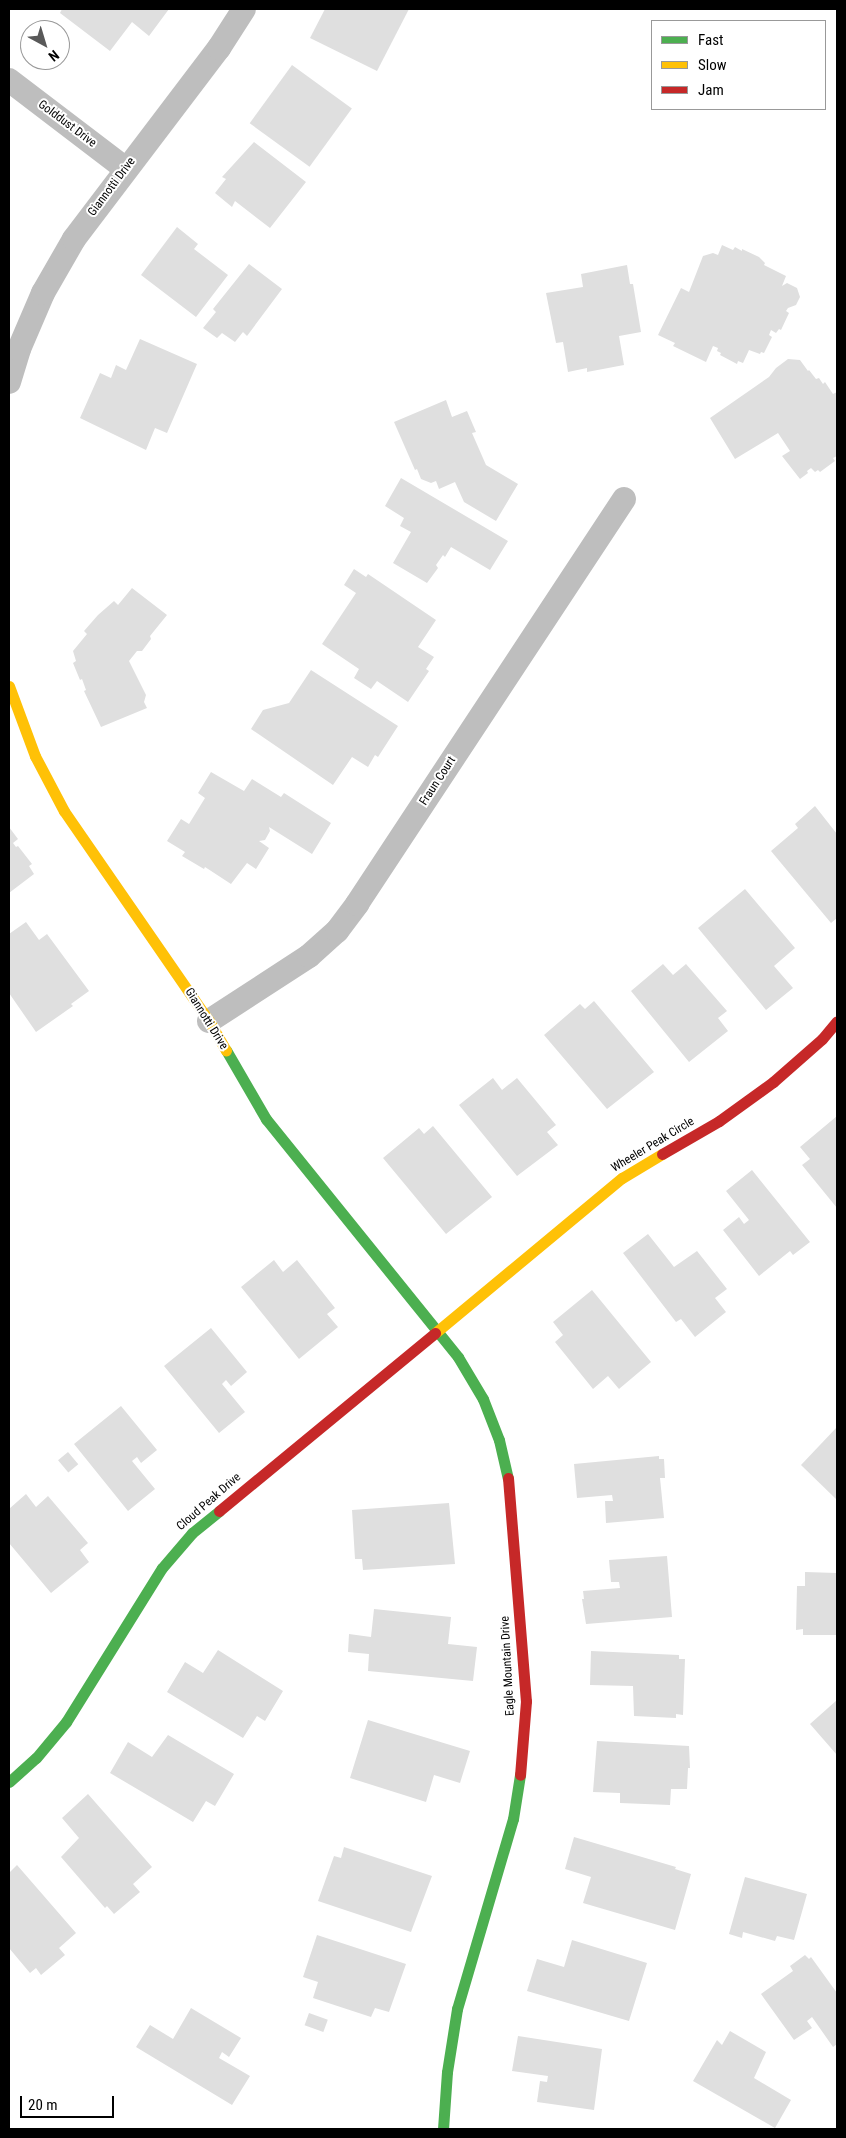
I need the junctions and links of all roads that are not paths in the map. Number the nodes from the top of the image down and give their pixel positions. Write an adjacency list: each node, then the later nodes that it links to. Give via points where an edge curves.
1 (244, 9): 3 (street, Giannotti Drive, via 219,48)
2 (9, 80): 3 (street, Golddust Drive)
3 (126, 169): 4 (street, Giannotti Drive, via 74,239 43,293)
4 (9, 382)
5 (624, 500): 7 (street, Fraun Court, via 337,931 309,956)
6 (9, 686): 7 (street, Giannotti Drive, via 35,756 64,811)
7 (210, 1021): 9 (street, Giannotti Drive, via 266,1119)
8 (837, 1021): 9 (street, Wheeler Peak Circle, via 822,1039 773,1082 719,1120 622,1178)
9 (436, 1330): 10 (street, Cloud Peak Drive, via 192,1533 162,1568 66,1722 36,1758); 11 (street, Eagle Mountain Drive, via 458,1357 483,1399 499,1440 510,1488 526,1701 522,1763 512,1819 457,2009 447,2072)
10 (9, 1782)
11 (443, 2129)

